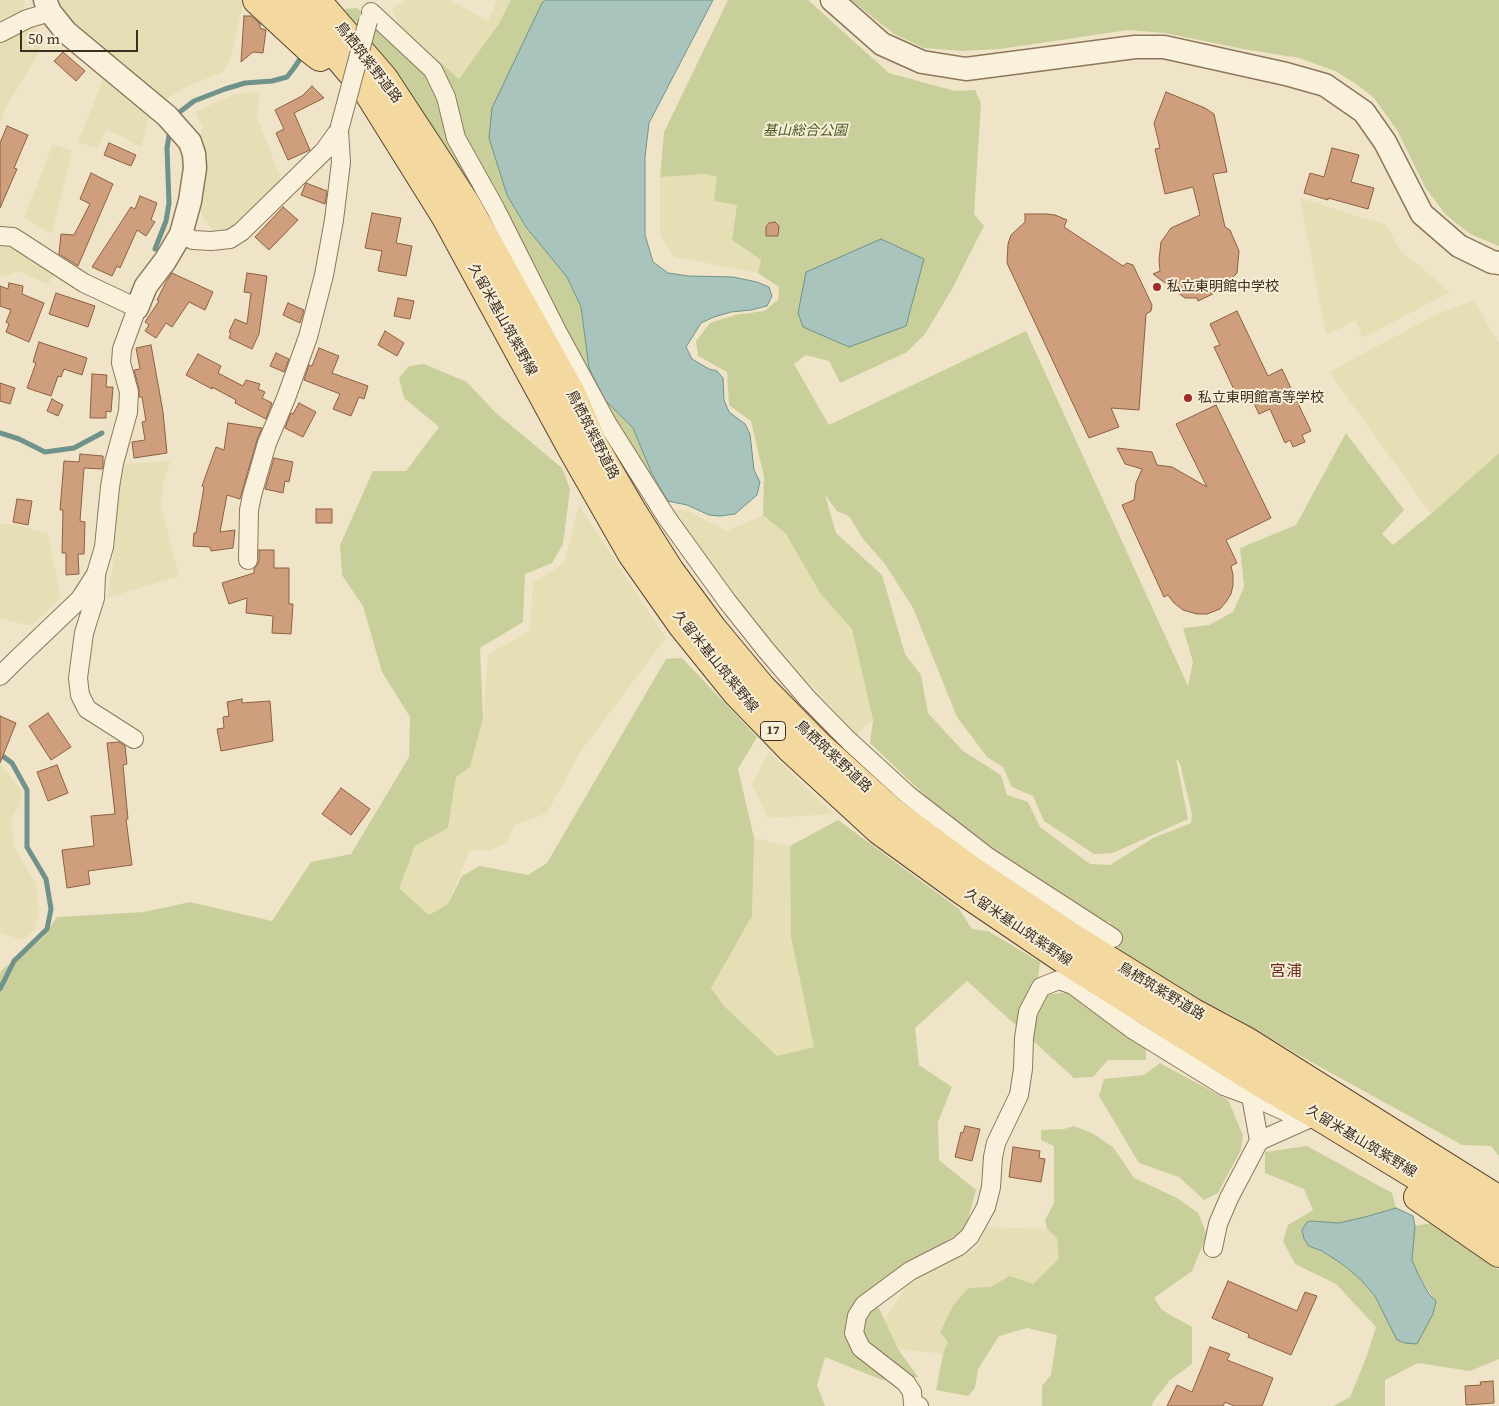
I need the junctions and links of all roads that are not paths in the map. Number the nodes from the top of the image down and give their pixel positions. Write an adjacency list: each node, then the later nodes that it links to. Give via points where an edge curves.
1 (257, 0): 9 (main road, via 311,50)
2 (288, 0): 9 (main road, 久留米基山筑紫野線 / 17)
3 (316, 0): 9 (main road, 鳥栖筑紫野道路 / 17)
4 (331, 0): 9 (main road)
5 (832, 0): 13 (street, via 882,44 922,62 966,69 1135,47 1164,47 1325,85 1364,112 1385,142 1422,214 1459,246)
6 (48, 6): 8 (street); 11 (street, via 66,32 173,122 190,142 195,168)
7 (371, 11): 10 (street, bridge); 19 (street, via 433,70 446,97 456,138 607,423 667,518 766,650 849,741 908,795 988,857)
8 (0, 33)
9 (376, 86): 20 (main road, 鳥栖筑紫野道路 / 17, via 466,204 632,511 712,628 761,687 820,747 892,811 975,873 1071,937 1192,1012); 21 (main road, 久留米基山筑紫野線 / 17, via 632,554 682,625 736,692 792,750 879,830 963,891)
10 (340, 130): 11 (street, via 324,151 230,239 193,240); 15 (street, via 341,162 324,275 308,337 267,443 252,495)
11 (181, 234): 14 (street, via 146,286)
12 (0, 236): 14 (street, via 13,238 84,283)
13 (1499, 263)
14 (137, 308): 16 (street, via 122,349 128,412 114,463 104,548)
15 (248, 560)
16 (96, 574): 17 (street, via 80,598); 18 (street, via 95,598 84,633 78,678 80,695 87,709)
17 (0, 676)
18 (134, 739)
19 (1113, 938)
20 (1246, 1041): 24 (main road, via 1336,1086); 25 (main road, 鳥栖筑紫野道路 / 17)
21 (1254, 1088): 22 (main road, 久留米基山筑紫野線); 23 (street); 29 (street, via 1224,1086 1132,1029 1074,985 1059,980 1041,987 1028,1012 1019,1095 996,1143 986,1207 970,1236 958,1246 910,1271 864,1305 857,1316 854,1333 862,1348 906,1383 912,1392 913,1404)
22 (1311, 1117): 23 (street); 26 (main road, 久留米基山筑紫野線); 28 (main road)
23 (1259, 1141): 27 (street, via 1229,1198 1218,1224)
24 (1499, 1178)
25 (1499, 1200)
26 (1499, 1226)
27 (1213, 1248)
28 (1499, 1253)
29 (920, 1406)

